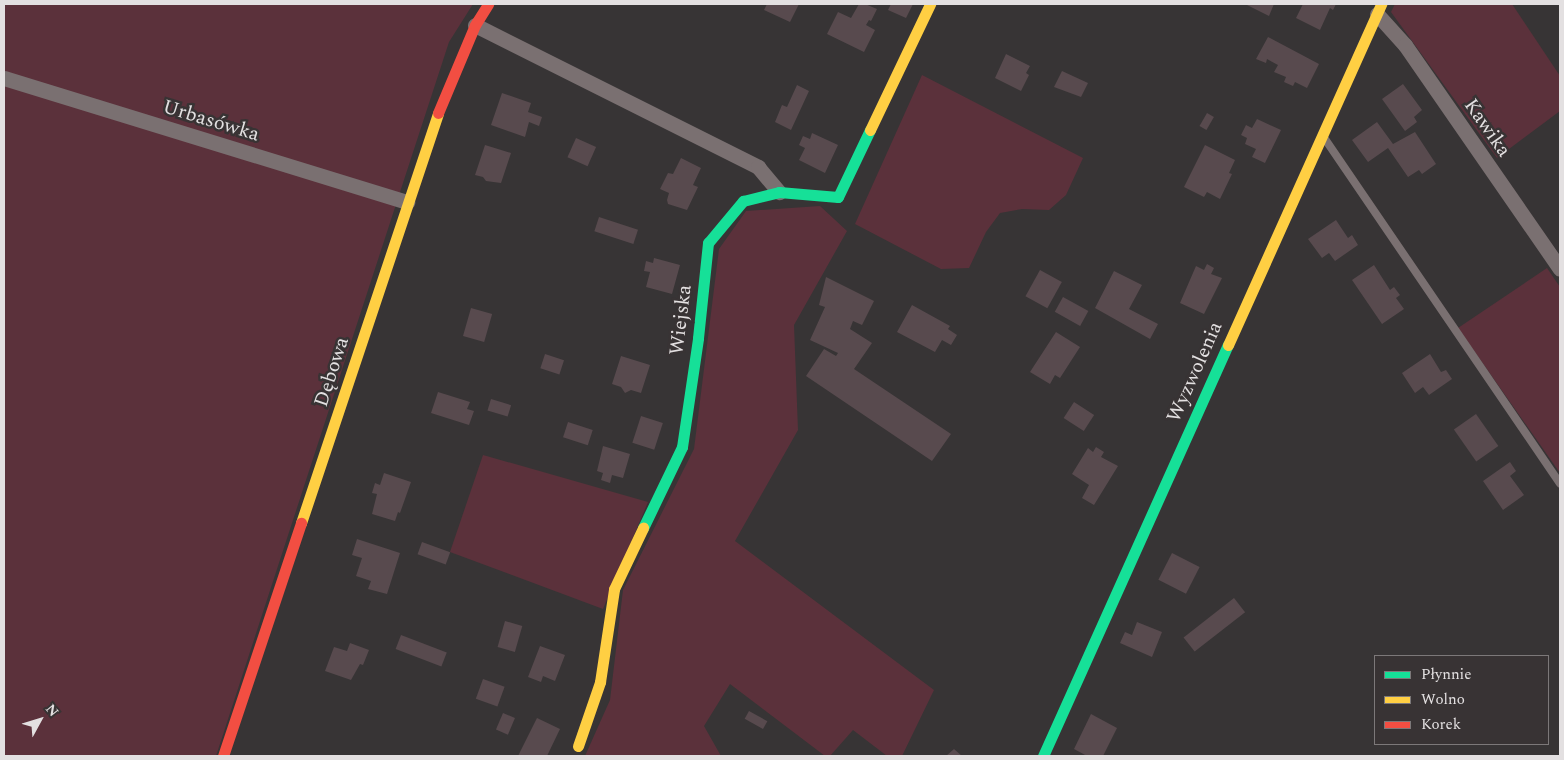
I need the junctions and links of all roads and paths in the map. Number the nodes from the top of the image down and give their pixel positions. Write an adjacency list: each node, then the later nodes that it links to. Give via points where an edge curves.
1 (488, 4): 4 (street, Dębowa)
2 (930, 4): 7 (street, Wiejska, via 838,197)
3 (1379, 9): 6 (street, Wyzwolenia); 9 (street, Kawika)
4 (475, 25): 7 (street, via 758,167); 8 (street, Dębowa, via 442,102)
5 (4, 78): 8 (street, Urbasówka)
6 (1322, 135): 10 (lane); 13 (street, Wyzwolenia)
7 (779, 192): 11 (street, Wiejska, via 743,200 708,243 682,447 614,589 600,682)
8 (407, 202): 12 (street, Dębowa)
9 (1560, 269)
10 (1560, 484)
11 (578, 746)
12 (223, 756)
13 (1043, 756)

